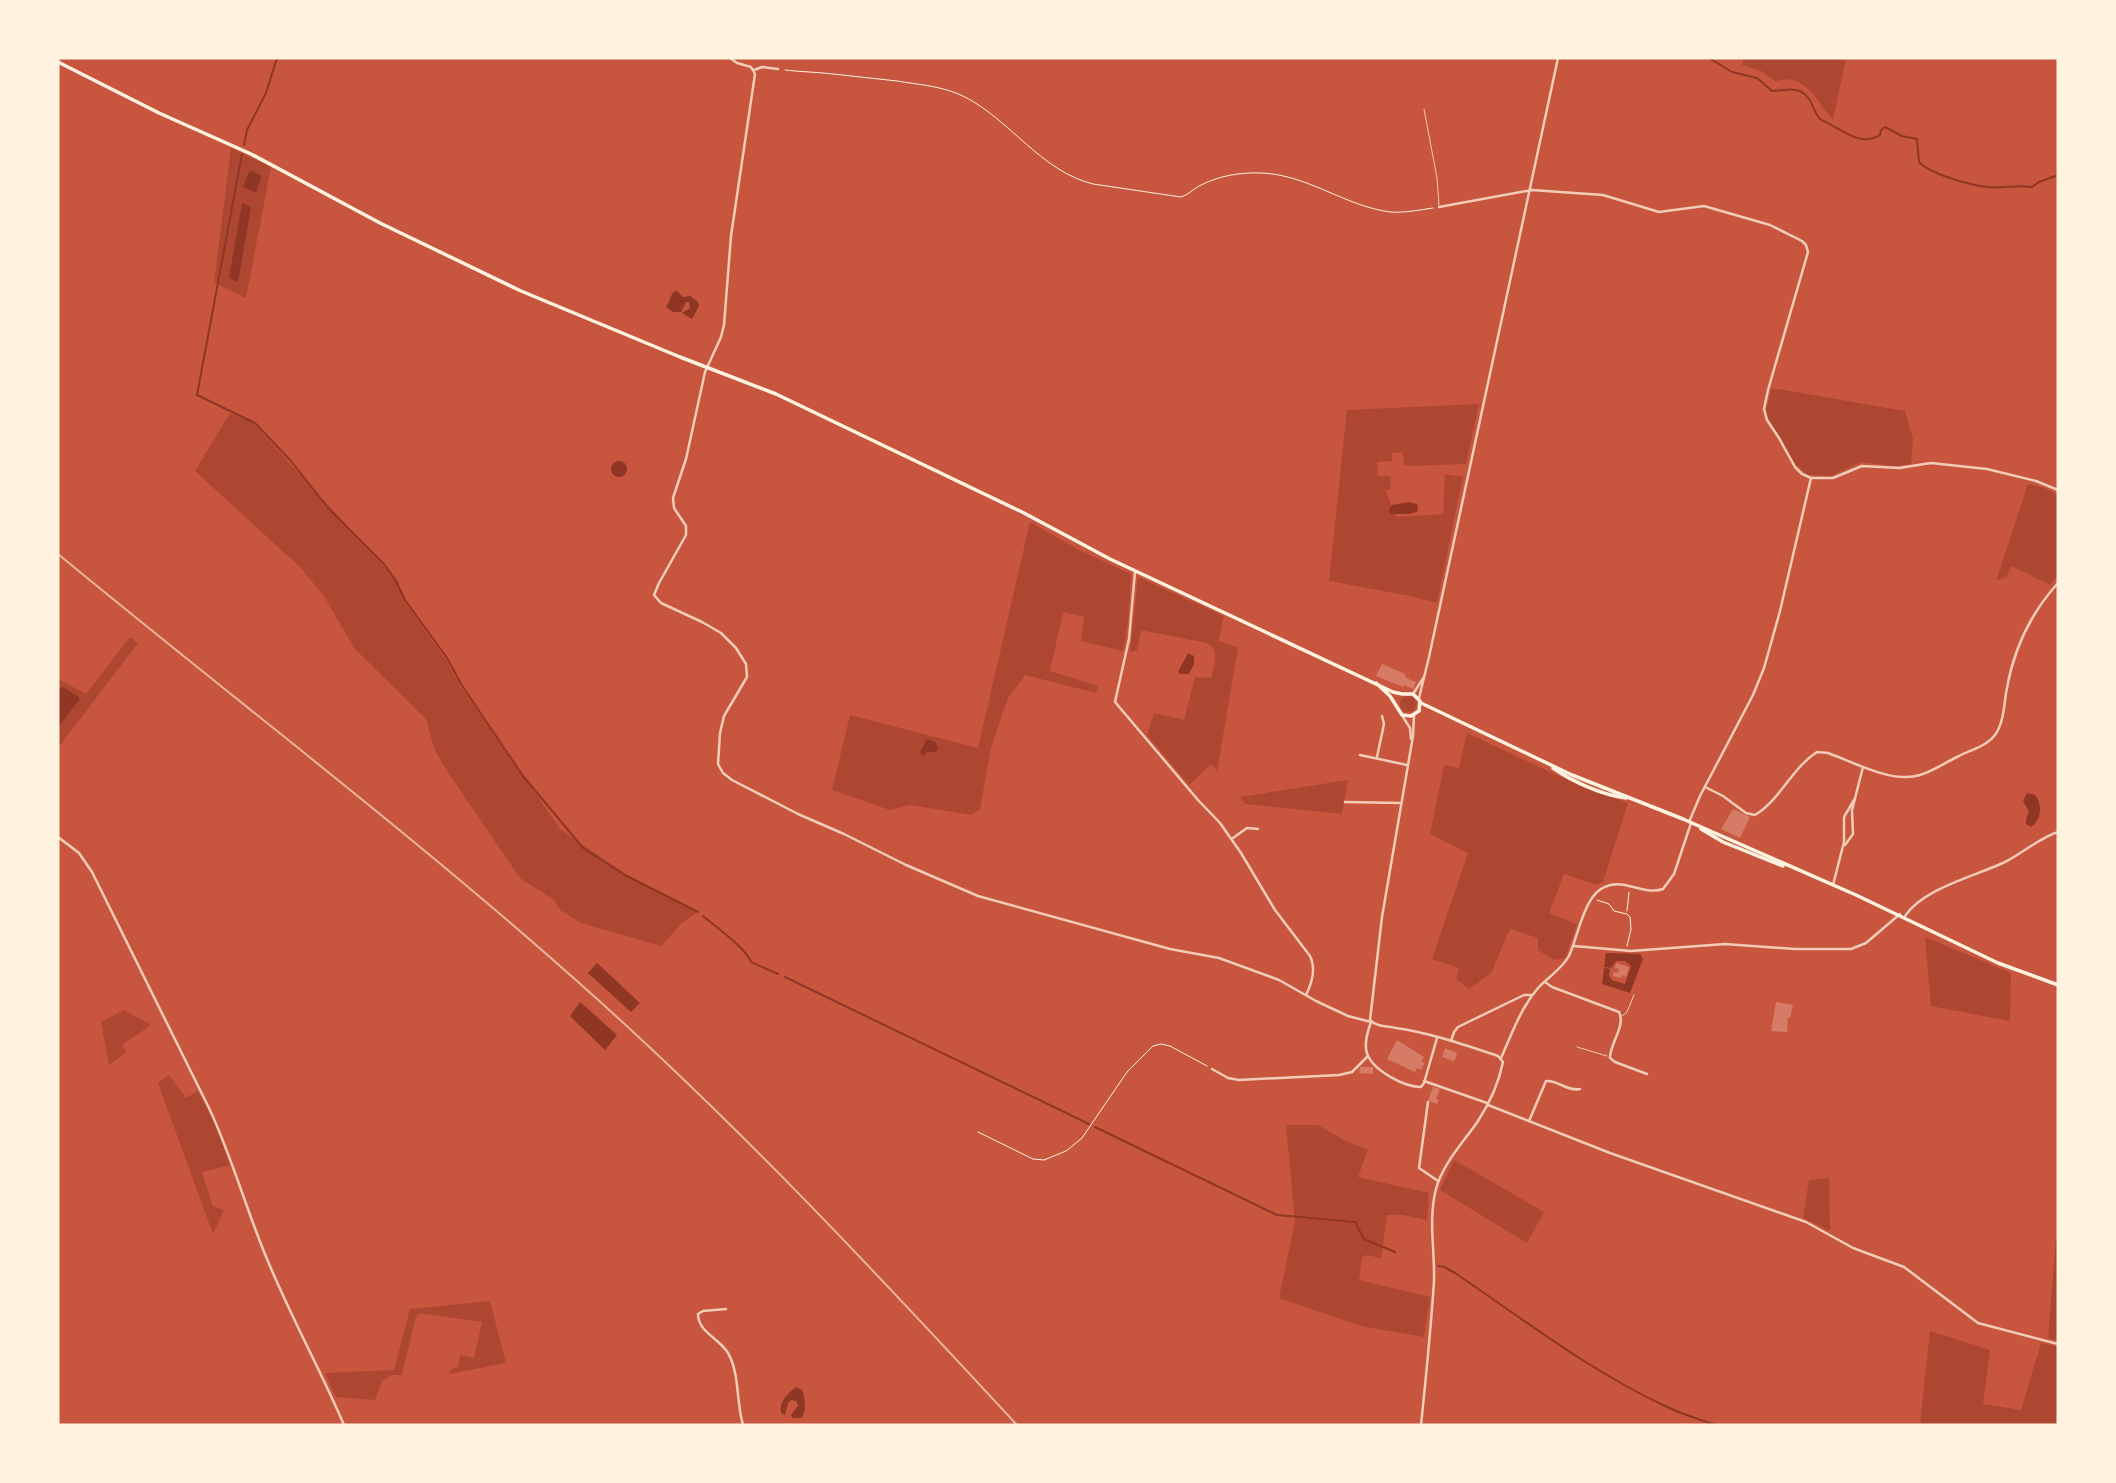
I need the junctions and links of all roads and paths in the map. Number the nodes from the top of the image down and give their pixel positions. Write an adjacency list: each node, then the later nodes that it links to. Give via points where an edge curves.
1 (730, 58): 5 (street)
2 (1558, 58): 7 (street)
3 (58, 60): 9 (main road, via 521,291)
4 (778, 69): 5 (street); 8 (path, via 952,91 993,116 1058,167 1093,184 1181,197 1221,178 1263,173 1295,179 1386,211)
5 (754, 70): 9 (street, via 731,236 724,329)
6 (1424, 109): 8 (lane)
7 (1529, 190): 8 (street); 10 (street, via 1603,195 1659,212 1712,208 1766,223 1806,244 1808,256 1764,412 1795,467); 14 (street)
8 (1439, 207)
9 (707, 367): 12 (main road, via 791,401); 48 (street, via 673,498 687,533 654,595 660,603 721,633 746,664 747,677 721,726 718,757 723,773 803,817 981,897 1215,957)
10 (1811, 478): 11 (street, via 1833,478 1862,466 1934,463 1987,469); 29 (street, via 1764,668)
11 (2058, 491)
12 (1136, 571): 15 (main road); 37 (street, via 1129,639 1115,702)
13 (2058, 583): 28 (street, via 2021,639 2000,725 1992,739 1919,776)
14 (1425, 674): 17 (street); 18 (street)
15 (1376, 683): 16 (main road); 19 (main road)
16 (1402, 694): 17 (main road); 19 (main road)
17 (1413, 694): 18 (main road)
18 (1419, 700): 20 (main road); 22 (main road)
19 (1396, 706): 21 (main road)
20 (1439, 712): 22 (main road); 33 (main road)
21 (1401, 714): 22 (main road); 24 (street, via 1410,728)
22 (1416, 714): 24 (street)
23 (1382, 716): 26 (street)
24 (1411, 743): 27 (street)
25 (1360, 755): 26 (street)
26 (1377, 758): 27 (street)
27 (1407, 765): 32 (street)
28 (1863, 767): 29 (street, via 1817,752 1755,815); 30 (street)
29 (1705, 787): 33 (street)
30 (1854, 800): 38 (street, via 1844,817); 38 (street, via 1853,832)
31 (1345, 802): 32 (street)
32 (1400, 803): 52 (street)
33 (1692, 824): 39 (main road, via 1735,847); 40 (street, via 1665,887 1654,891)
34 (1258, 829): 37 (street, via 1247,828)
35 (2058, 832): 43 (street, via 2007,861 1950,884)
36 (58, 837): 70 (street, via 90,868 209,1108 267,1260)
37 (1232, 839): 48 (street, via 1311,959)
38 (1843, 848): 39 (street)
39 (1833, 885): 43 (main road)
40 (1630, 887): 41 (street, via 1608,885); 42 (path)
41 (1592, 897): 42 (path, via 1610,905 1614,912); 44 (street)
42 (1627, 914): 45 (path, via 1631,920)
43 (1903, 915): 45 (street, via 1851,949 1720,944); 47 (main road, via 1990,959)
44 (1574, 946): 45 (street); 46 (street, via 1564,965)
45 (1626, 951)
46 (1545, 982): 49 (street); 51 (street)
47 (2058, 985)
48 (1306, 995): 52 (street)
49 (1533, 995): 54 (street, via 1526,994 1469,1021 1456,1029); 58 (street, via 1510,1032)
50 (1634, 995): 51 (lane)
51 (1622, 1016): 57 (street)
52 (1371, 1022): 53 (street); 56 (street)
53 (1437, 1037): 54 (street); 61 (street)
54 (1451, 1041): 58 (street)
55 (1577, 1047): 57 (lane)
56 (1367, 1056): 59 (street, via 1352,1072 1339,1075 1239,1080); 61 (street, via 1385,1074 1416,1088)
57 (1609, 1056): 60 (street)
58 (1501, 1058): 64 (street, via 1501,1070)
59 (1212, 1069): 66 (path, via 1170,1046 1153,1046 1124,1076 1080,1141 1044,1160)
60 (1647, 1074)
61 (1424, 1081): 64 (street)
62 (1580, 1089): 65 (street, via 1547,1080)
63 (1427, 1102): 67 (street, via 1419,1166)
64 (1487, 1103): 65 (street); 67 (street)
65 (1529, 1121): 69 (street, via 1811,1225 1853,1248 1904,1267 1978,1323)
66 (978, 1132)
67 (1438, 1181): 72 (street, via 1432,1215 1434,1280)
68 (726, 1309): 71 (street, via 701,1311 698,1318 731,1360)
69 (2058, 1344)
70 (344, 1425)
71 (743, 1425)
72 (1421, 1425)

